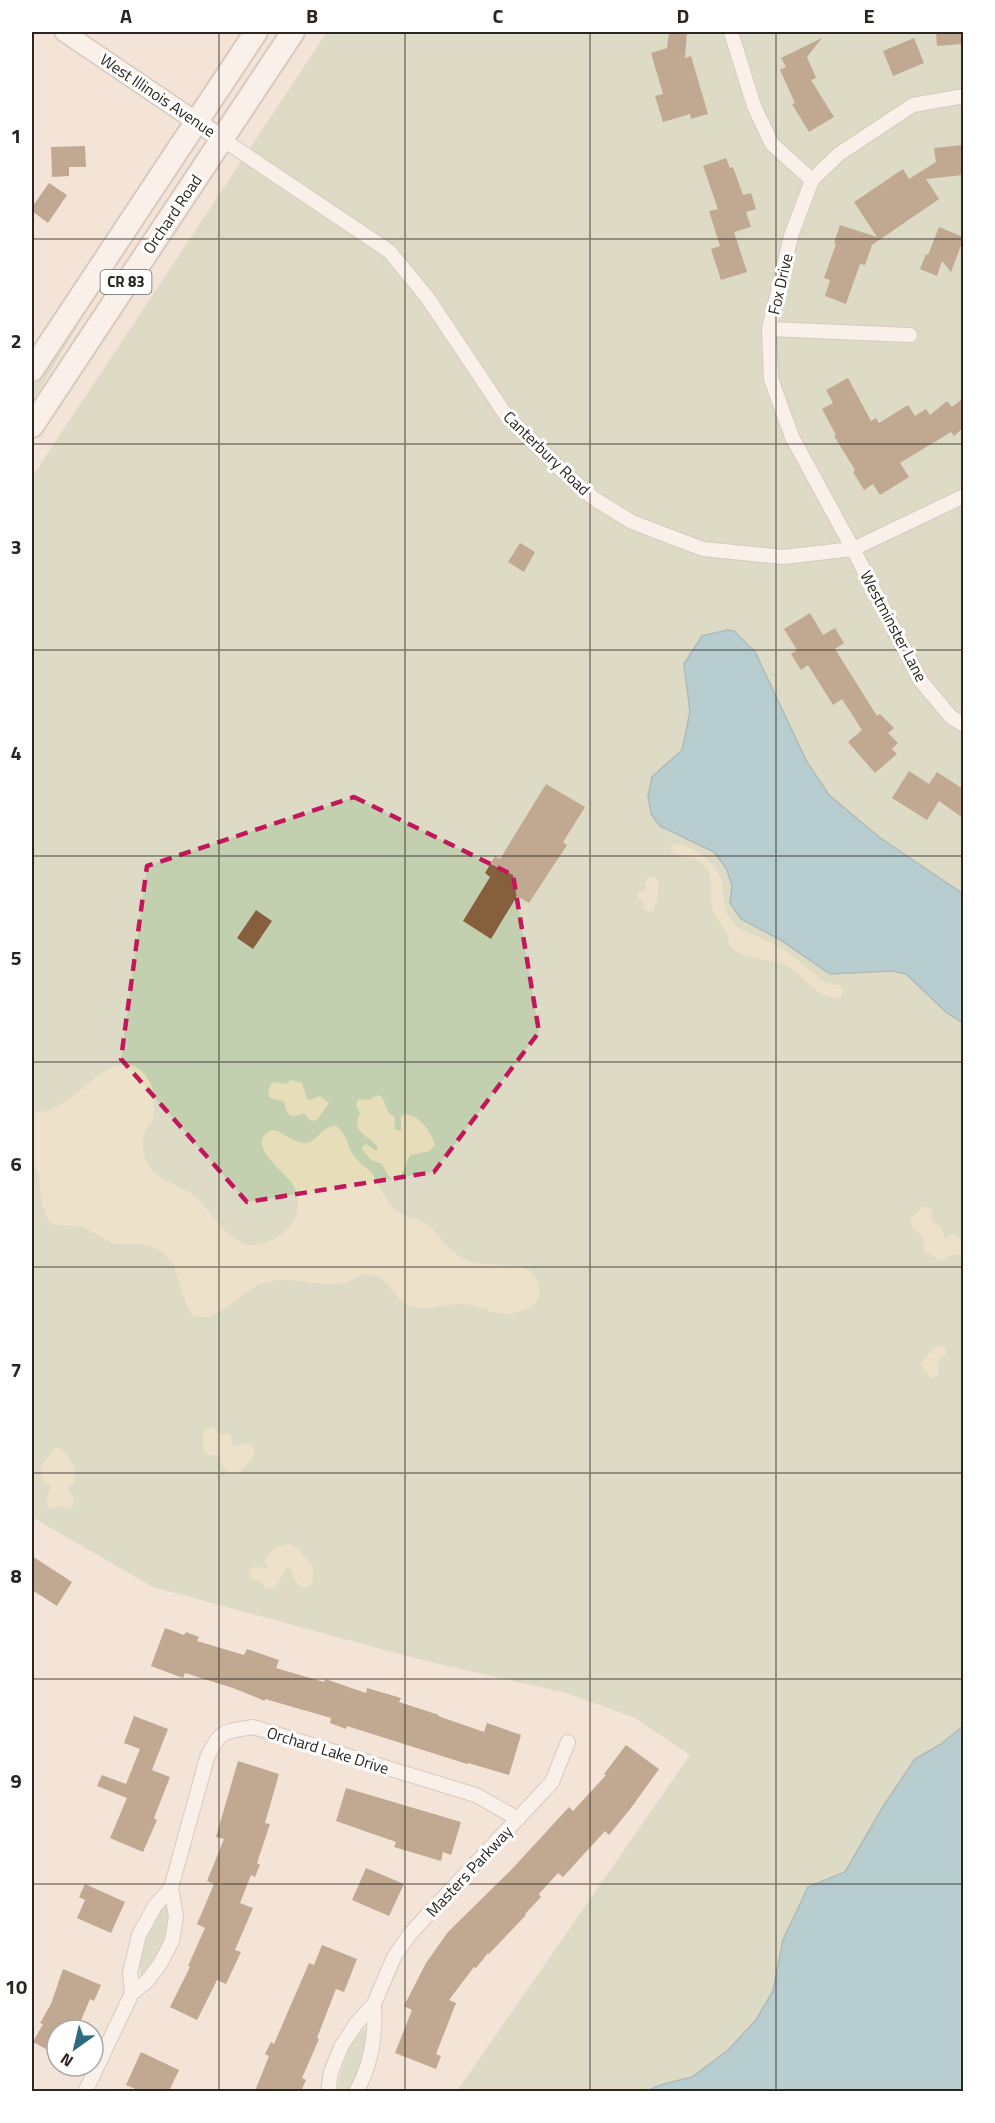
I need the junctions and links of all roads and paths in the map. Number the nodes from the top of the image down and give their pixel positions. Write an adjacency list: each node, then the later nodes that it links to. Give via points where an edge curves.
1 (64, 32): 6 (street, West Illinois Avenue)
2 (256, 32): 6 (main road, Orchard Road / CR 83)
3 (293, 32): 7 (main road, Orchard Road / CR 83)
4 (731, 32): 8 (street, via 754,106 772,144)
5 (963, 96): 8 (street, Fox Drive, via 913,105 839,154)
6 (196, 122): 7 (street, West Illinois Avenue); 11 (main road, Orchard Road / CR 83)
7 (222, 139): 12 (main road, Orchard Road / CR 83); 14 (street, Canterbury Road, via 389,251 427,297 506,415 593,498 632,522 703,549 783,557)
8 (812, 180): 9 (street, Fox Drive, via 791,236)
9 (769, 329): 10 (street); 14 (street, Fox Drive, via 771,379 792,437)
10 (910, 335)
11 (32, 370)
12 (32, 426)
13 (963, 496): 14 (street, Canterbury Road)
14 (854, 549): 15 (street, Westminster Lane, via 920,680 951,717)
15 (963, 725)
16 (568, 1742): 17 (street, Masters Parkway, via 552,1782)
17 (518, 1819): 18 (street, Orchard Lake Drive, via 476,1795 254,1727 224,1732 207,1758); 20 (street, Masters Parkway, via 410,1934 394,1957)
18 (171, 1888): 19 (street, Orchard Lake Drive, via 155,1906 139,1935 130,1973); 19 (street, Orchard Lake Drive, via 176,1917 172,1941 147,1981)
19 (132, 1993): 21 (street, Orchard Lake Drive)
20 (374, 2004): 22 (street, Masters Parkway, via 341,2047); 23 (street, Masters Parkway, via 376,2030 366,2074)
21 (85, 2091)
22 (328, 2091)
23 (357, 2091)

